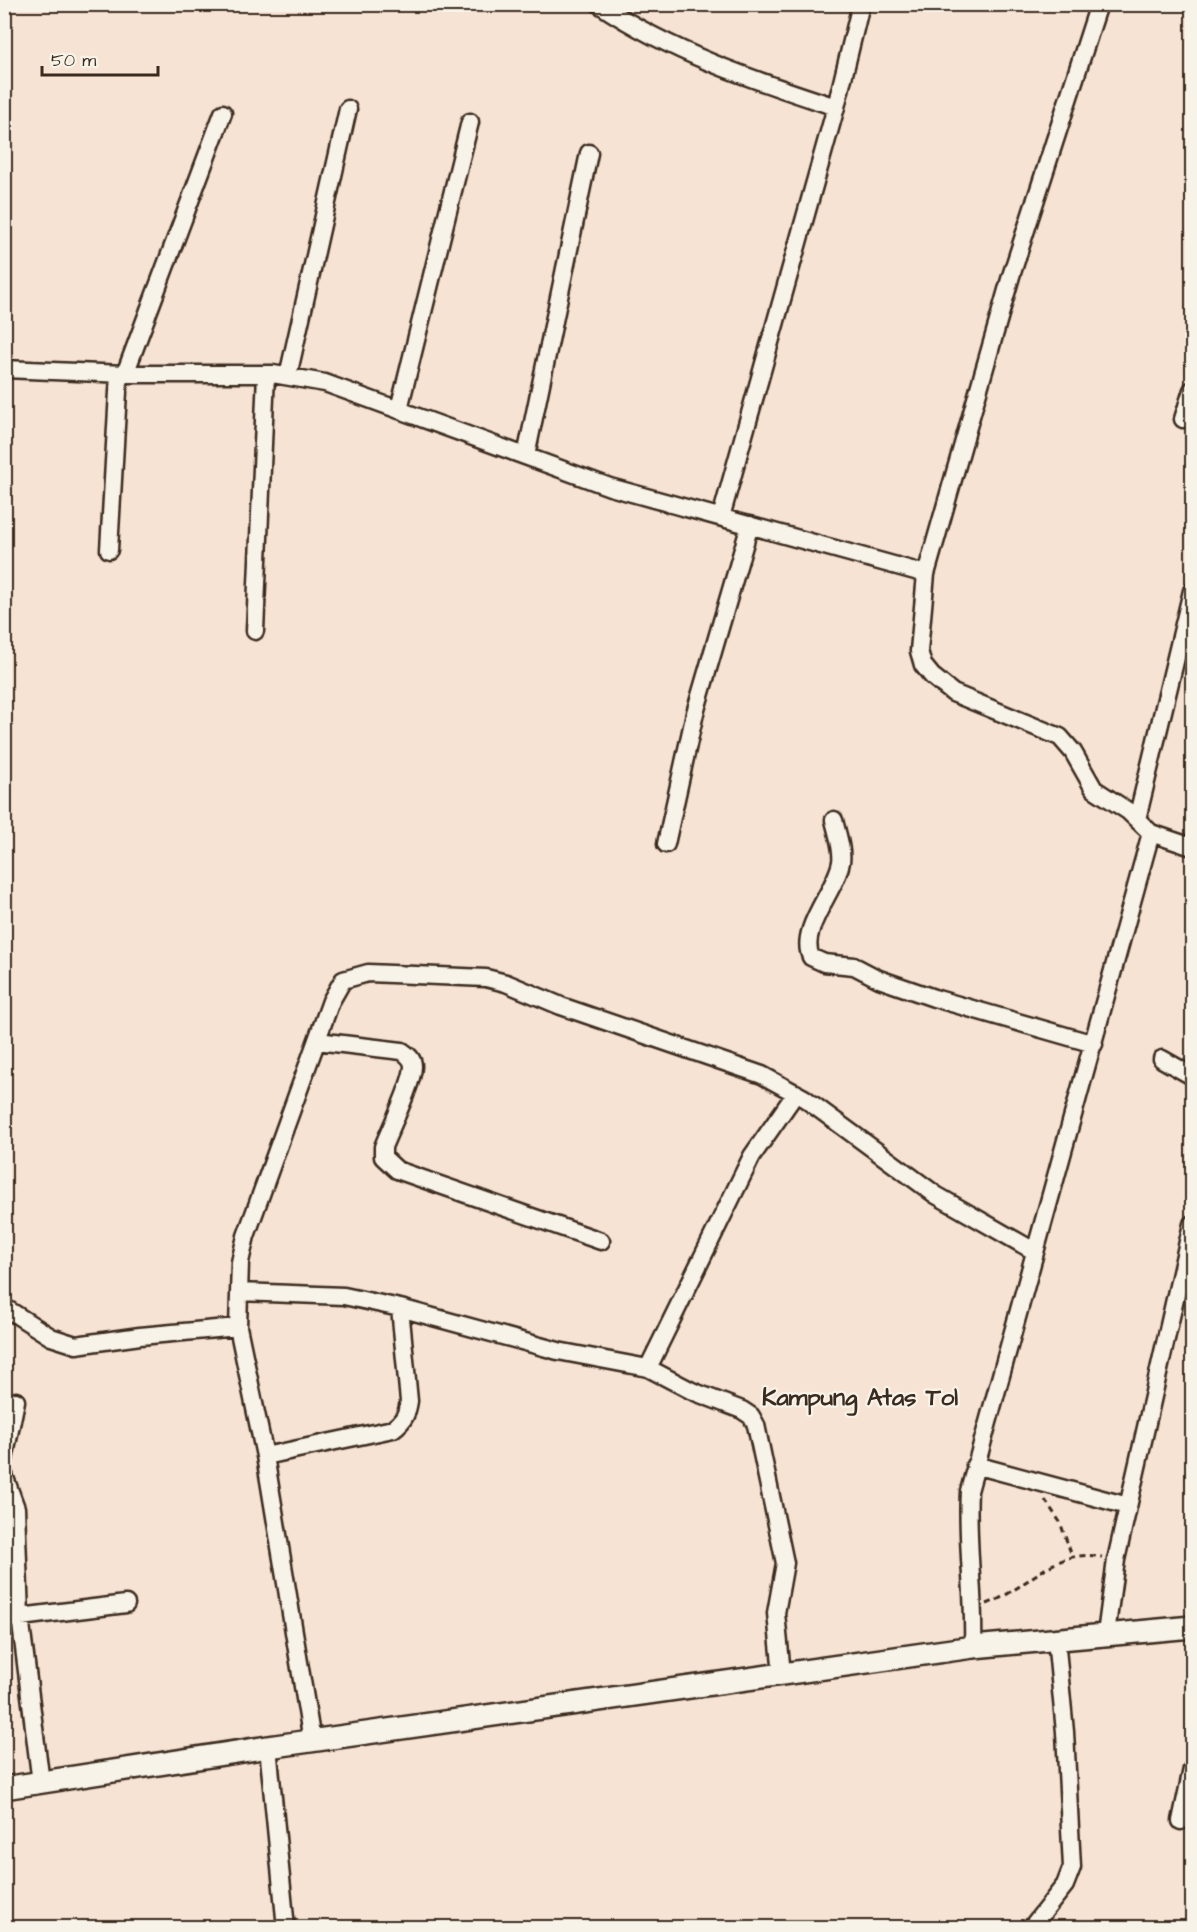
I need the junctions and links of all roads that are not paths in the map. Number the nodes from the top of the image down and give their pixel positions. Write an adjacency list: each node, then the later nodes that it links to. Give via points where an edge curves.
1 (599, 4): 4 (street, via 627,24 694,57)
2 (861, 4): 4 (street)
3 (1099, 4): 20 (street, via 1017,257)
4 (836, 107): 17 (street)
5 (348, 109): 12 (street)
6 (223, 113): 10 (street)
7 (470, 122): 14 (street)
8 (589, 153): 16 (street)
9 (4, 369): 10 (street)
10 (122, 374): 11 (street); 19 (street)
11 (266, 374): 12 (street); 22 (street)
12 (288, 376): 14 (street, via 325,383)
13 (1192, 390): 15 (street)
14 (399, 409): 16 (street)
15 (1184, 419)
16 (526, 456): 17 (street, via 610,487)
17 (721, 517): 18 (street)
18 (750, 525): 20 (street); 26 (street, via 695,713)
19 (109, 550)
20 (926, 574): 23 (street, via 919,651 932,676 954,693 1060,737 1094,789)
21 (1192, 591): 23 (street)
22 (255, 631)
23 (1137, 819): 25 (street)
24 (834, 820): 29 (street, via 842,859 835,885 816,917 808,950 811,957 824,963 854,966 934,998)
25 (1151, 832): 27 (street); 29 (street)
26 (666, 844)
27 (1192, 847)
28 (317, 1041): 32 (street, via 338,987 353,975 486,978 762,1075); 34 (street, via 402,1051 410,1056 410,1078 383,1147 383,1157 397,1170); 36 (street, via 257,1201 240,1262)
29 (1094, 1044): 35 (street)
30 (1162, 1059): 31 (street)
31 (1192, 1076)
32 (796, 1093): 35 (street, via 936,1195); 40 (street, via 752,1156)
33 (1192, 1224): 46 (street)
34 (601, 1241)
35 (1034, 1251): 44 (street)
36 (239, 1292): 38 (street, via 344,1296); 39 (street)
37 (4, 1307): 39 (street, via 51,1337 76,1345)
38 (400, 1308): 40 (street, via 558,1351); 42 (street, via 409,1401 402,1423 393,1429)
39 (238, 1328): 42 (street)
40 (648, 1368): 53 (street, via 692,1391 742,1410 756,1425 785,1563 776,1613)
41 (16, 1401): 43 (street)
42 (265, 1456): 54 (street)
43 (4, 1459)
44 (975, 1465): 46 (street); 52 (street, via 968,1522)
45 (4, 1475): 48 (street, via 16,1508)
46 (1130, 1498): 50 (street, via 1116,1560)
47 (126, 1604): 48 (street)
48 (12, 1618): 57 (street)
49 (1192, 1628): 50 (main road)
50 (1106, 1634): 51 (main road)
51 (1056, 1638): 52 (main road); 61 (street, via 1072,1866 1065,1885)
52 (973, 1647): 53 (main road)
53 (782, 1674): 54 (main road)
54 (312, 1741): 55 (main road)
55 (268, 1747): 57 (main road); 60 (street)
56 (1192, 1769): 59 (street)
57 (41, 1783): 58 (main road)
58 (4, 1788)
59 (1180, 1821)
60 (286, 1928)
61 (1031, 1928)

